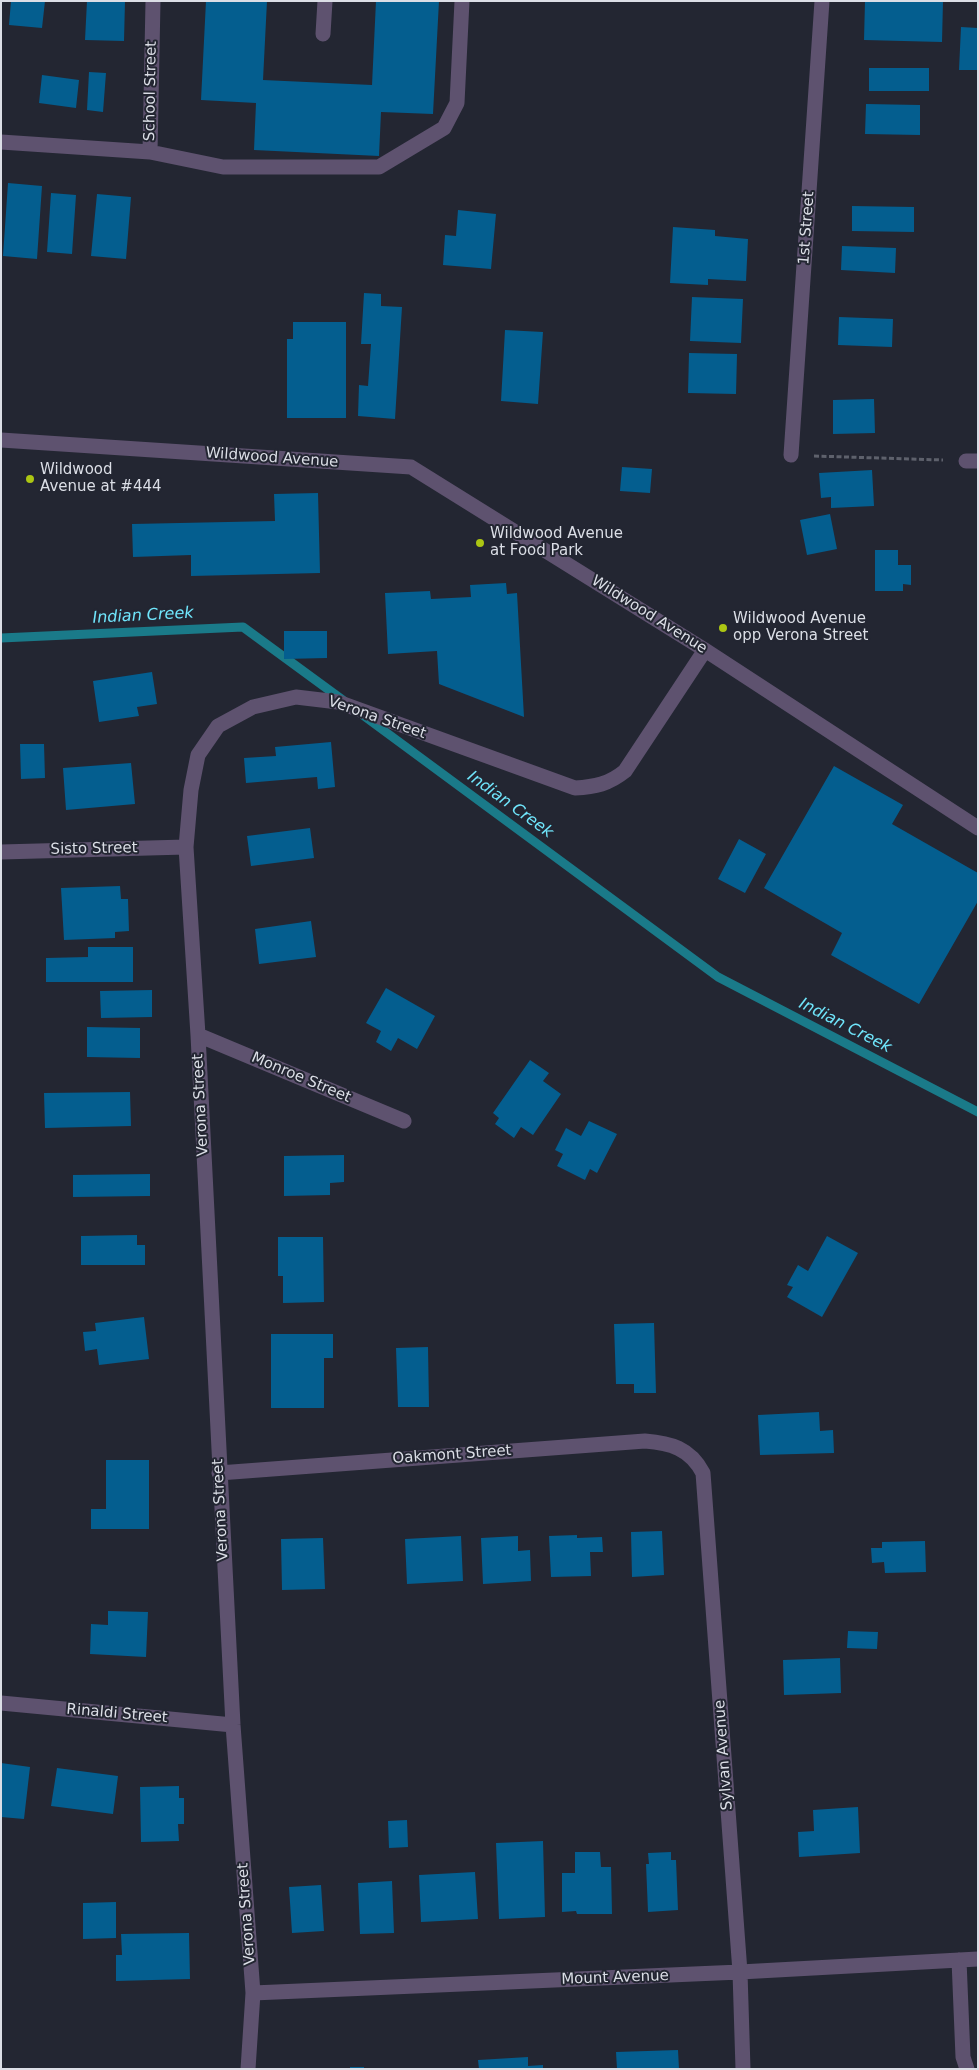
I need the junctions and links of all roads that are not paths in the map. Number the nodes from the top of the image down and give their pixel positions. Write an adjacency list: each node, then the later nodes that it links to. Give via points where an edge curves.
1 (153, 1): 7 (street, School Street)
2 (325, 1): 5 (street)
3 (462, 1): 7 (street, via 457,103 444,128 379,167 223,167)
4 (822, 1): 9 (street, 1st Street)
5 (323, 34)
6 (1, 142): 7 (street, School Street)
7 (150, 152)
8 (1, 440): 10 (street, Wildwood Avenue, via 412,467)
9 (791, 455)
10 (705, 650): 11 (street, Wildwood Avenue); 12 (street, Verona Street, via 625,772 596,787 575,788 338,702 296,697 253,707 218,726 198,755)
11 (978, 828)
12 (186, 847): 13 (street, Sisto Street); 14 (street, Verona Street)
13 (1, 852)
14 (198, 1034): 15 (street, Monroe Street); 17 (street, Verona Street)
15 (404, 1121)
16 (683, 1449): 17 (street, Oakmont Street, via 667,1442 645,1441); 22 (street, Sylvan Avenue, via 703,1472)
17 (219, 1472): 19 (street, Verona Street)
18 (1, 1703): 19 (street, Rinaldi Street)
19 (233, 1725): 23 (street, Verona Street)
20 (978, 1959): 21 (street, Mount Avenue)
21 (959, 1960): 22 (street, Mount Avenue); 26 (street, via 963,2057)
22 (740, 1972): 23 (street, Mount Avenue); 25 (street, Sylvan Avenue)
23 (253, 1993): 24 (street, Verona Street)
24 (248, 2069)
25 (743, 2069)
26 (967, 2069)

